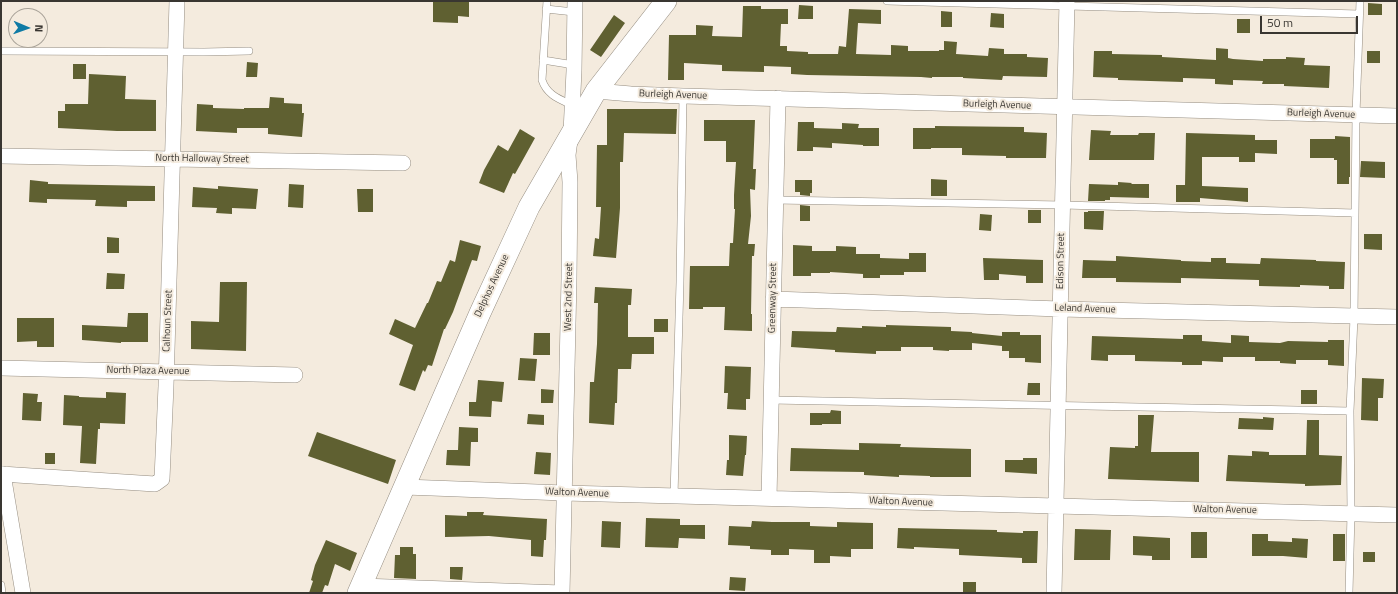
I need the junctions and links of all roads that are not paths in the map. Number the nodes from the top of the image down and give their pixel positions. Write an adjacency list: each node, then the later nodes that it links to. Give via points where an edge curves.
1 (177, 1): 11 (street, Calhoun Street)
2 (666, 1): 14 (street, Delphos Avenue)
3 (887, 1): 5 (lane)
4 (1360, 1): 8 (lane)
5 (1067, 3): 8 (lane); 18 (street, Edison Street)
6 (547, 5): 7 (lane); 12 (lane)
7 (574, 7): 13 (street, West 2nd Street)
8 (1359, 14): 19 (lane)
9 (1, 51): 11 (lane)
10 (249, 51): 11 (lane)
11 (175, 52): 23 (street, Calhoun Street)
12 (543, 60): 13 (lane); 17 (lane, via 544,88 554,97)
13 (574, 64): 17 (street, West 2nd Street)
14 (596, 91): 15 (street, Burleigh Avenue); 21 (street, Delphos Avenue)
15 (683, 96): 16 (street, Burleigh Avenue); 41 (lane)
16 (778, 98): 18 (street, Burleigh Avenue); 25 (street, Greenway Street)
17 (572, 105): 21 (street, West 2nd Street)
18 (1065, 107): 19 (street, Burleigh Avenue); 26 (street, Edison Street)
19 (1356, 115): 20 (street, Burleigh Avenue); 27 (lane)
20 (1397, 116)
21 (571, 132): 39 (street, Delphos Avenue, via 529,207); 40 (street, West 2nd Street, via 568,155 569,279)
22 (1, 156): 23 (street, North Halloway Street)
23 (172, 159): 24 (street, North Halloway Street); 33 (street, Calhoun Street)
24 (403, 163)
25 (775, 200): 26 (lane); 28 (street, Greenway Street)
26 (1062, 205): 27 (lane); 29 (street, Edison Street)
27 (1356, 213): 30 (lane)
28 (773, 299): 29 (street, Leland Avenue); 35 (street, Greenway Street)
29 (1060, 309): 30 (street, Leland Avenue); 36 (street, Edison Street)
30 (1354, 317): 31 (street, Leland Avenue); 37 (lane)
31 (1397, 317)
32 (1, 368): 33 (street, North Plaza Avenue)
33 (166, 372): 34 (street, North Plaza Avenue); 38 (street, Calhoun Street, via 163,472 160,481 155,484)
34 (295, 375)
35 (771, 400): 36 (lane); 42 (street, Greenway Street)
36 (1059, 406): 37 (lane); 43 (street, Edison Street)
37 (1350, 411): 44 (lane)
38 (2, 472): 49 (street)
39 (405, 487): 40 (street, Walton Avenue); 47 (street, Delphos Avenue)
40 (564, 493): 41 (street, Walton Avenue); 50 (street, West 2nd Street)
41 (674, 496): 42 (street, Walton Avenue)
42 (769, 498): 43 (street, Walton Avenue)
43 (1056, 506): 44 (street, Walton Avenue); 52 (street, Edison Street)
44 (1351, 513): 45 (street, Walton Avenue); 53 (lane)
45 (1397, 514)
46 (1, 587): 48 (lane)
47 (359, 590): 50 (street)
48 (2, 593)
49 (23, 593)
50 (562, 593): 51 (lane)
51 (568, 593)
52 (1054, 593)
53 (1349, 593)

